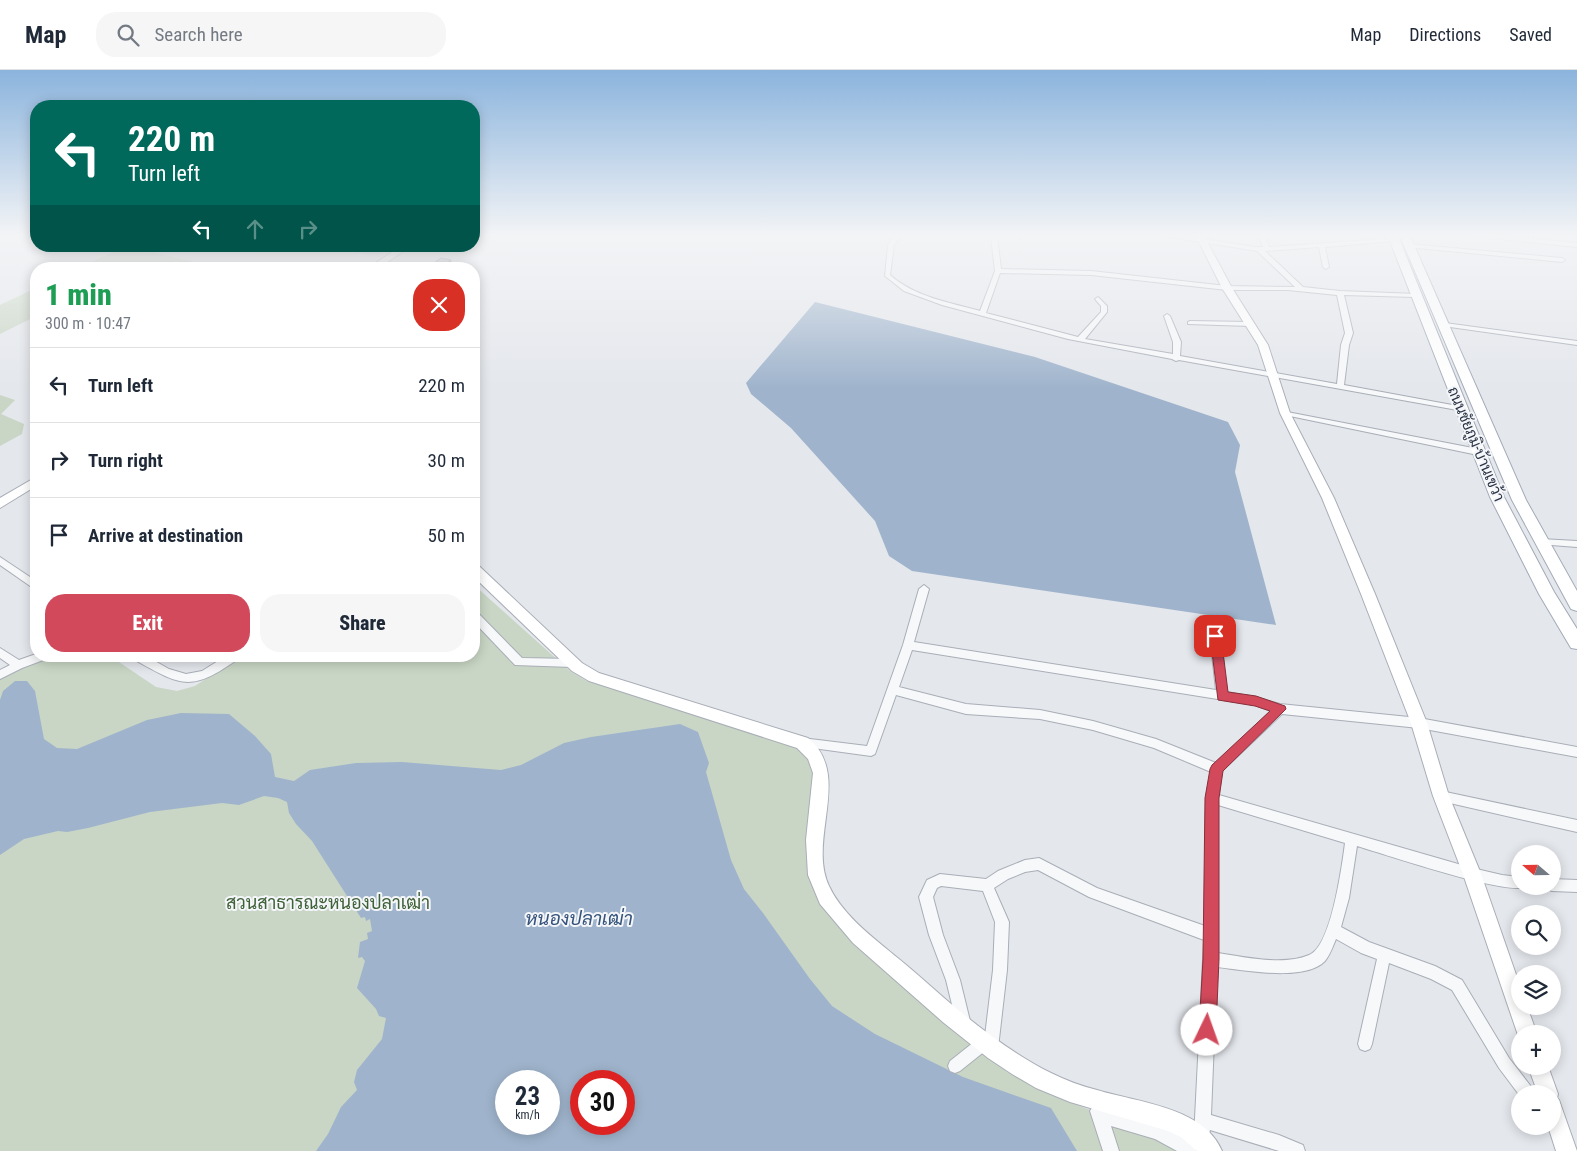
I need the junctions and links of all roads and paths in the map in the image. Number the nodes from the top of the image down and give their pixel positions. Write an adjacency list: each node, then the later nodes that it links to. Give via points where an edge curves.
1 (902, 286): 12 (street, via 932,300)
2 (992, 286): 12 (street)
3 (1212, 286): 7 (street)
4 (1299, 286): 8 (street)
5 (1413, 286): 10 (main road, ถนนชัยภูมิ-บ้านเขว้า)
6 (1425, 286): 16 (main road, ถนนชัยภูมิ-บ้านเขว้า)
7 (1226, 288): 8 (street); 15 (street)
8 (1302, 289): 9 (street)
9 (1340, 293): 10 (street); 23 (street, via 1350,334 1344,345)
10 (1415, 295): 21 (main road, ถนนชัยภูมิ-บ้านเขว้า)
11 (1098, 299): 17 (street, via 1104,306 1103,314)
12 (982, 314): 17 (street)
13 (1168, 316): 19 (street, via 1177,342)
14 (1190, 323): 15 (street)
15 (1250, 324): 20 (street, via 1263,345)
16 (1445, 326): 18 (street); 22 (main road, ถนนชัยภูมิ-บ้านเขว้า)
17 (1080, 340): 19 (street)
18 (1577, 343)
19 (1176, 359): 20 (street)
20 (1275, 377): 23 (street); 25 (street)
21 (1451, 384): 22 (main road); 24 (main road, ถนนชัยภูมิ-บ้านเขว้า)
22 (1470, 386): 29 (main road, ถนนชัยภูมิ-บ้านเขว้า)
23 (1340, 388): 24 (street)
24 (1463, 409): 26 (main road, ถนนชัยภูมิ-บ้านเขว้า)
25 (1285, 413): 26 (street); 50 (street, via 1328,498)
26 (1478, 452): 38 (main road, ถนนชัยภูมิ-บ้านเขว้า, via 1519,542)
27 (30, 485): 28 (street)
28 (0, 504)
29 (1540, 542): 30 (street); 35 (main road, ถนนชัยภูมิ-บ้านเขว้า)
30 (1577, 544)
31 (0, 560): 33 (street)
32 (480, 575): 44 (street)
33 (30, 582)
34 (924, 589): 39 (street)
35 (1577, 605)
36 (480, 622): 44 (street, via 519,662)
37 (1215, 636): 48 (street)
38 (1577, 643)
39 (908, 645): 47 (street); 48 (street)
40 (0, 652): 45 (street)
41 (30, 660): 45 (street)
42 (148, 662): 43 (street, via 169,674 190,680)
43 (226, 662)
44 (572, 663): 51 (street, via 594,677)
45 (18, 665): 46 (street)
46 (0, 675)
47 (892, 690): 51 (street, via 871,751); 53 (street, via 967,710 1048,716 1098,727 1147,740)
48 (1222, 696): 49 (street, via 1256,701)
49 (1280, 709): 50 (street); 53 (street)
50 (1419, 723): 52 (street); 54 (street)
51 (802, 743): 68 (street, via 814,753 821,771 815,860 820,886 848,924)
52 (1577, 752)
53 (1217, 769): 55 (street)
54 (1441, 796): 56 (street); 58 (street)
55 (1212, 798): 57 (street); 64 (street)
56 (1577, 826)
57 (1352, 840): 58 (street); 63 (street, via 1344,890)
58 (1472, 874): 59 (street); 67 (street)
59 (1511, 882)
60 (1561, 885): 62 (street)
61 (987, 886): 64 (street, via 1025,866 1039,864 1094,893); 68 (street, via 940,880 932,884 926,897); 70 (street, via 1002,922 1000,970)
62 (1577, 886)
63 (1332, 930): 65 (street); 66 (street, via 1321,955 1308,963 1280,967)
64 (1210, 936): 66 (street)
65 (1384, 956): 69 (street); 72 (street, via 1435,973 1457,985)
66 (1211, 959): 74 (street)
67 (1524, 1025)
68 (966, 1029): 70 (street)
69 (1365, 1044)
70 (987, 1046): 71 (street); 73 (street, via 1047,1084)
71 (955, 1066)
72 (1521, 1085)
73 (1097, 1108): 76 (street, via 1163,1118); 77 (street); 78 (street, via 1161,1132)
74 (1203, 1120): 76 (street); 79 (street)
75 (1561, 1135): 80 (street)
76 (1207, 1144)
77 (1111, 1151)
78 (1189, 1151)
79 (1297, 1151)
80 (1567, 1151)

